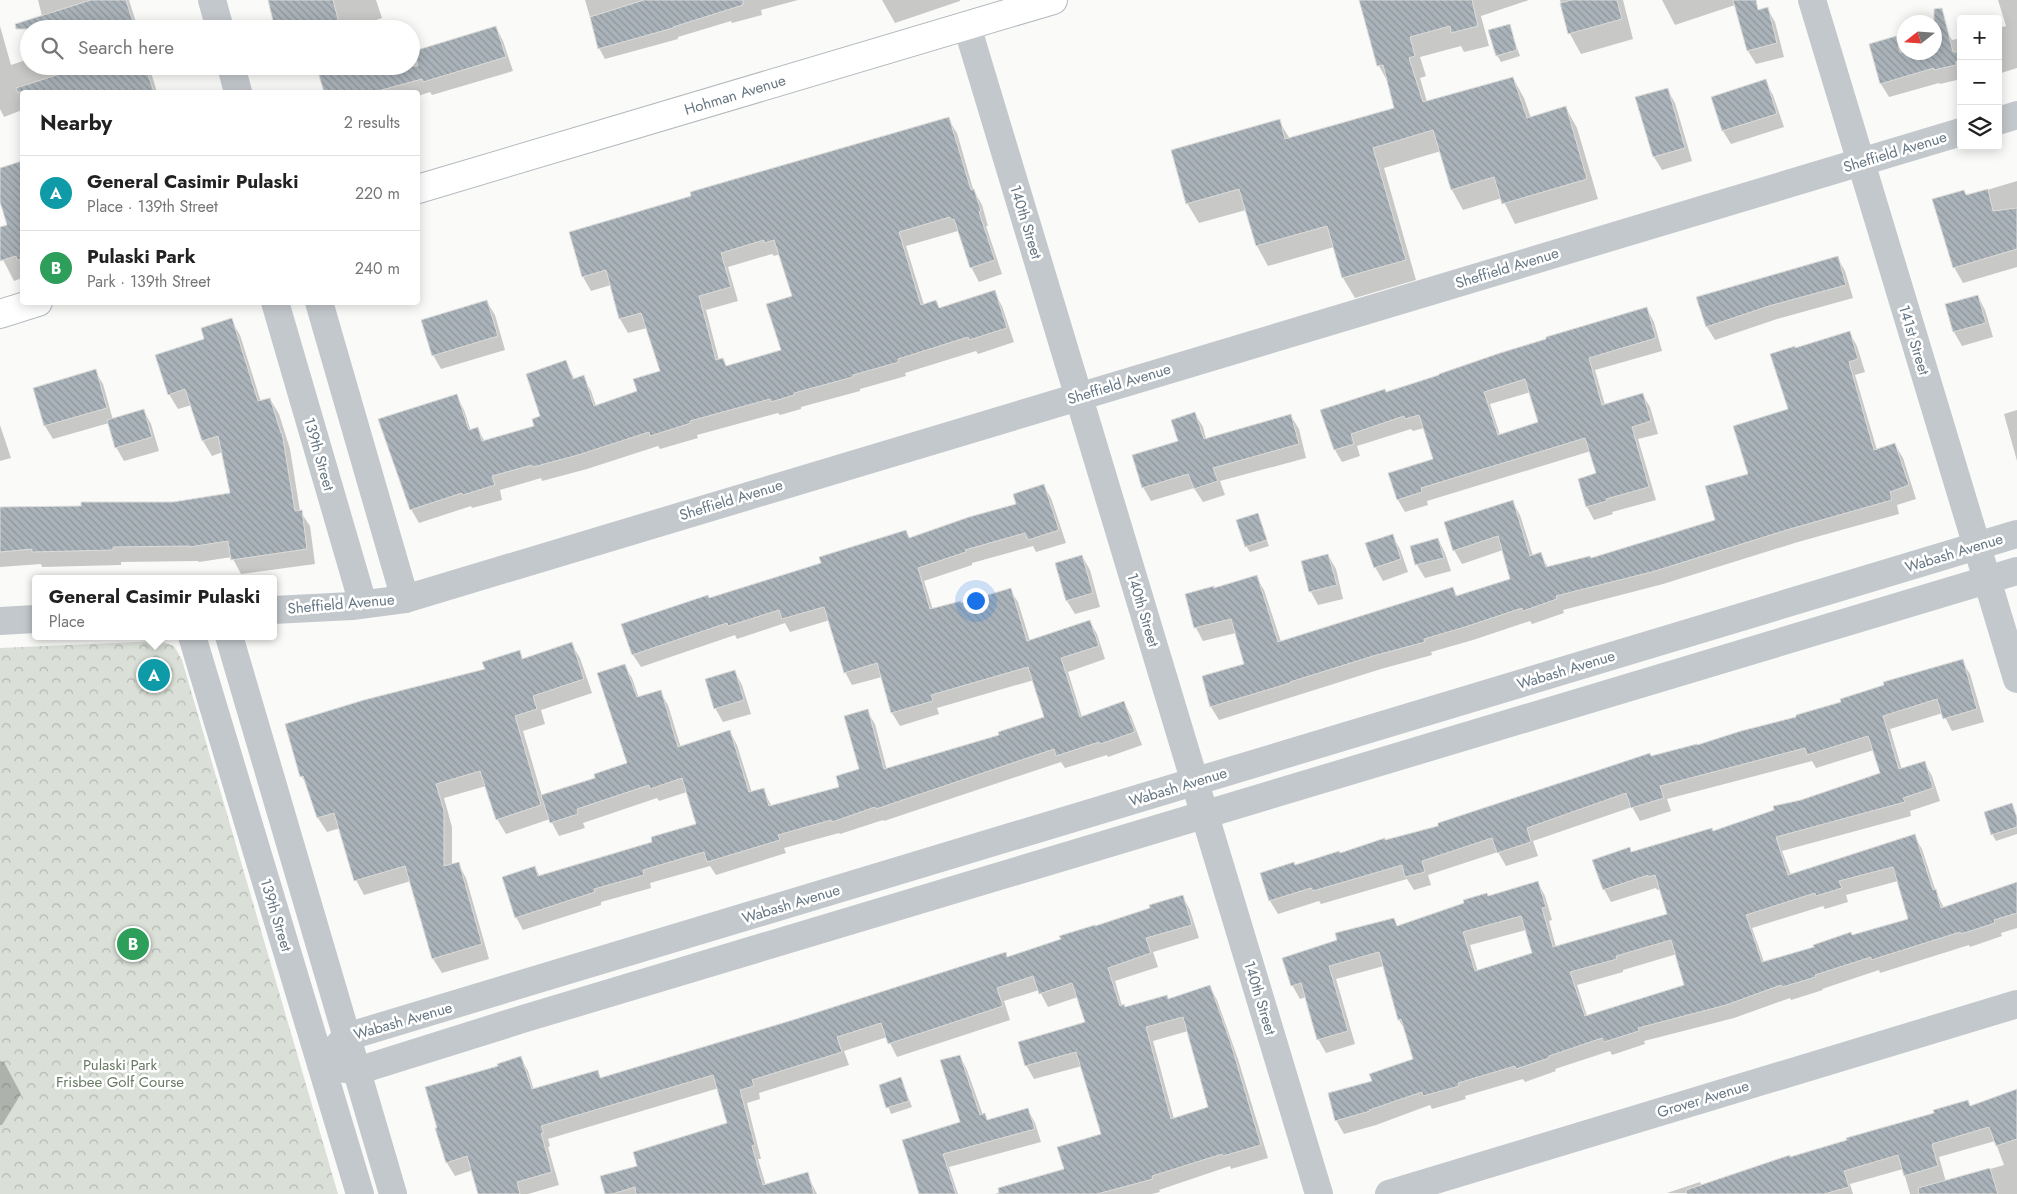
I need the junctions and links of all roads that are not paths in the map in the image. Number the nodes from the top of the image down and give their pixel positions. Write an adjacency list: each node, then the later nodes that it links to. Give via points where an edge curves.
1 (212, 0): 5 (street)
2 (1053, 0): 4 (main road, Hohman Avenue)
3 (1812, 0): 12 (street, 141st Street)
4 (1021, 4): 6 (main road, Hohman Avenue)
5 (218, 20)
6 (967, 26): 13 (main road, Hohman Avenue); 18 (street, 140th Street)
7 (233, 75): 8 (street)
8 (237, 90)
9 (2017, 115): 10 (street)
10 (2002, 120)
11 (1957, 133): 12 (street, Sheffield Avenue)
12 (1860, 163): 18 (street, Sheffield Avenue); 20 (street, 141st Street)
13 (420, 189)
14 (28, 305): 17 (main road)
15 (276, 305): 24 (street, 139th Street)
16 (320, 305): 23 (street)
17 (0, 314)
18 (1078, 396): 23 (street, Sheffield Avenue); 31 (street, 140th Street)
19 (2017, 534): 20 (street, Wabash Avenue)
20 (1977, 546): 22 (street, 141st Street); 31 (street, Wabash Avenue)
21 (2017, 571): 22 (street)
22 (1987, 580): 30 (street, 141st Street); 32 (street)
23 (405, 599): 24 (street, Sheffield Avenue)
24 (364, 604): 25 (street, Sheffield Avenue)
25 (277, 610)
26 (32, 619): 27 (street)
27 (0, 621)
28 (193, 640): 35 (street, 139th Street)
29 (230, 640): 34 (street)
30 (2017, 679)
31 (1194, 782): 32 (street, 140th Street); 34 (street, Wabash Avenue)
32 (1205, 815): 36 (street); 39 (street, 140th Street)
33 (2017, 1004): 40 (street, Grover Avenue)
34 (346, 1037): 35 (street, Wabash Avenue); 36 (street)
35 (321, 1066): 36 (street); 37 (street, 139th Street)
36 (356, 1071): 38 (street)
37 (360, 1194)
38 (393, 1194)
39 (1319, 1194)
40 (1389, 1194)

